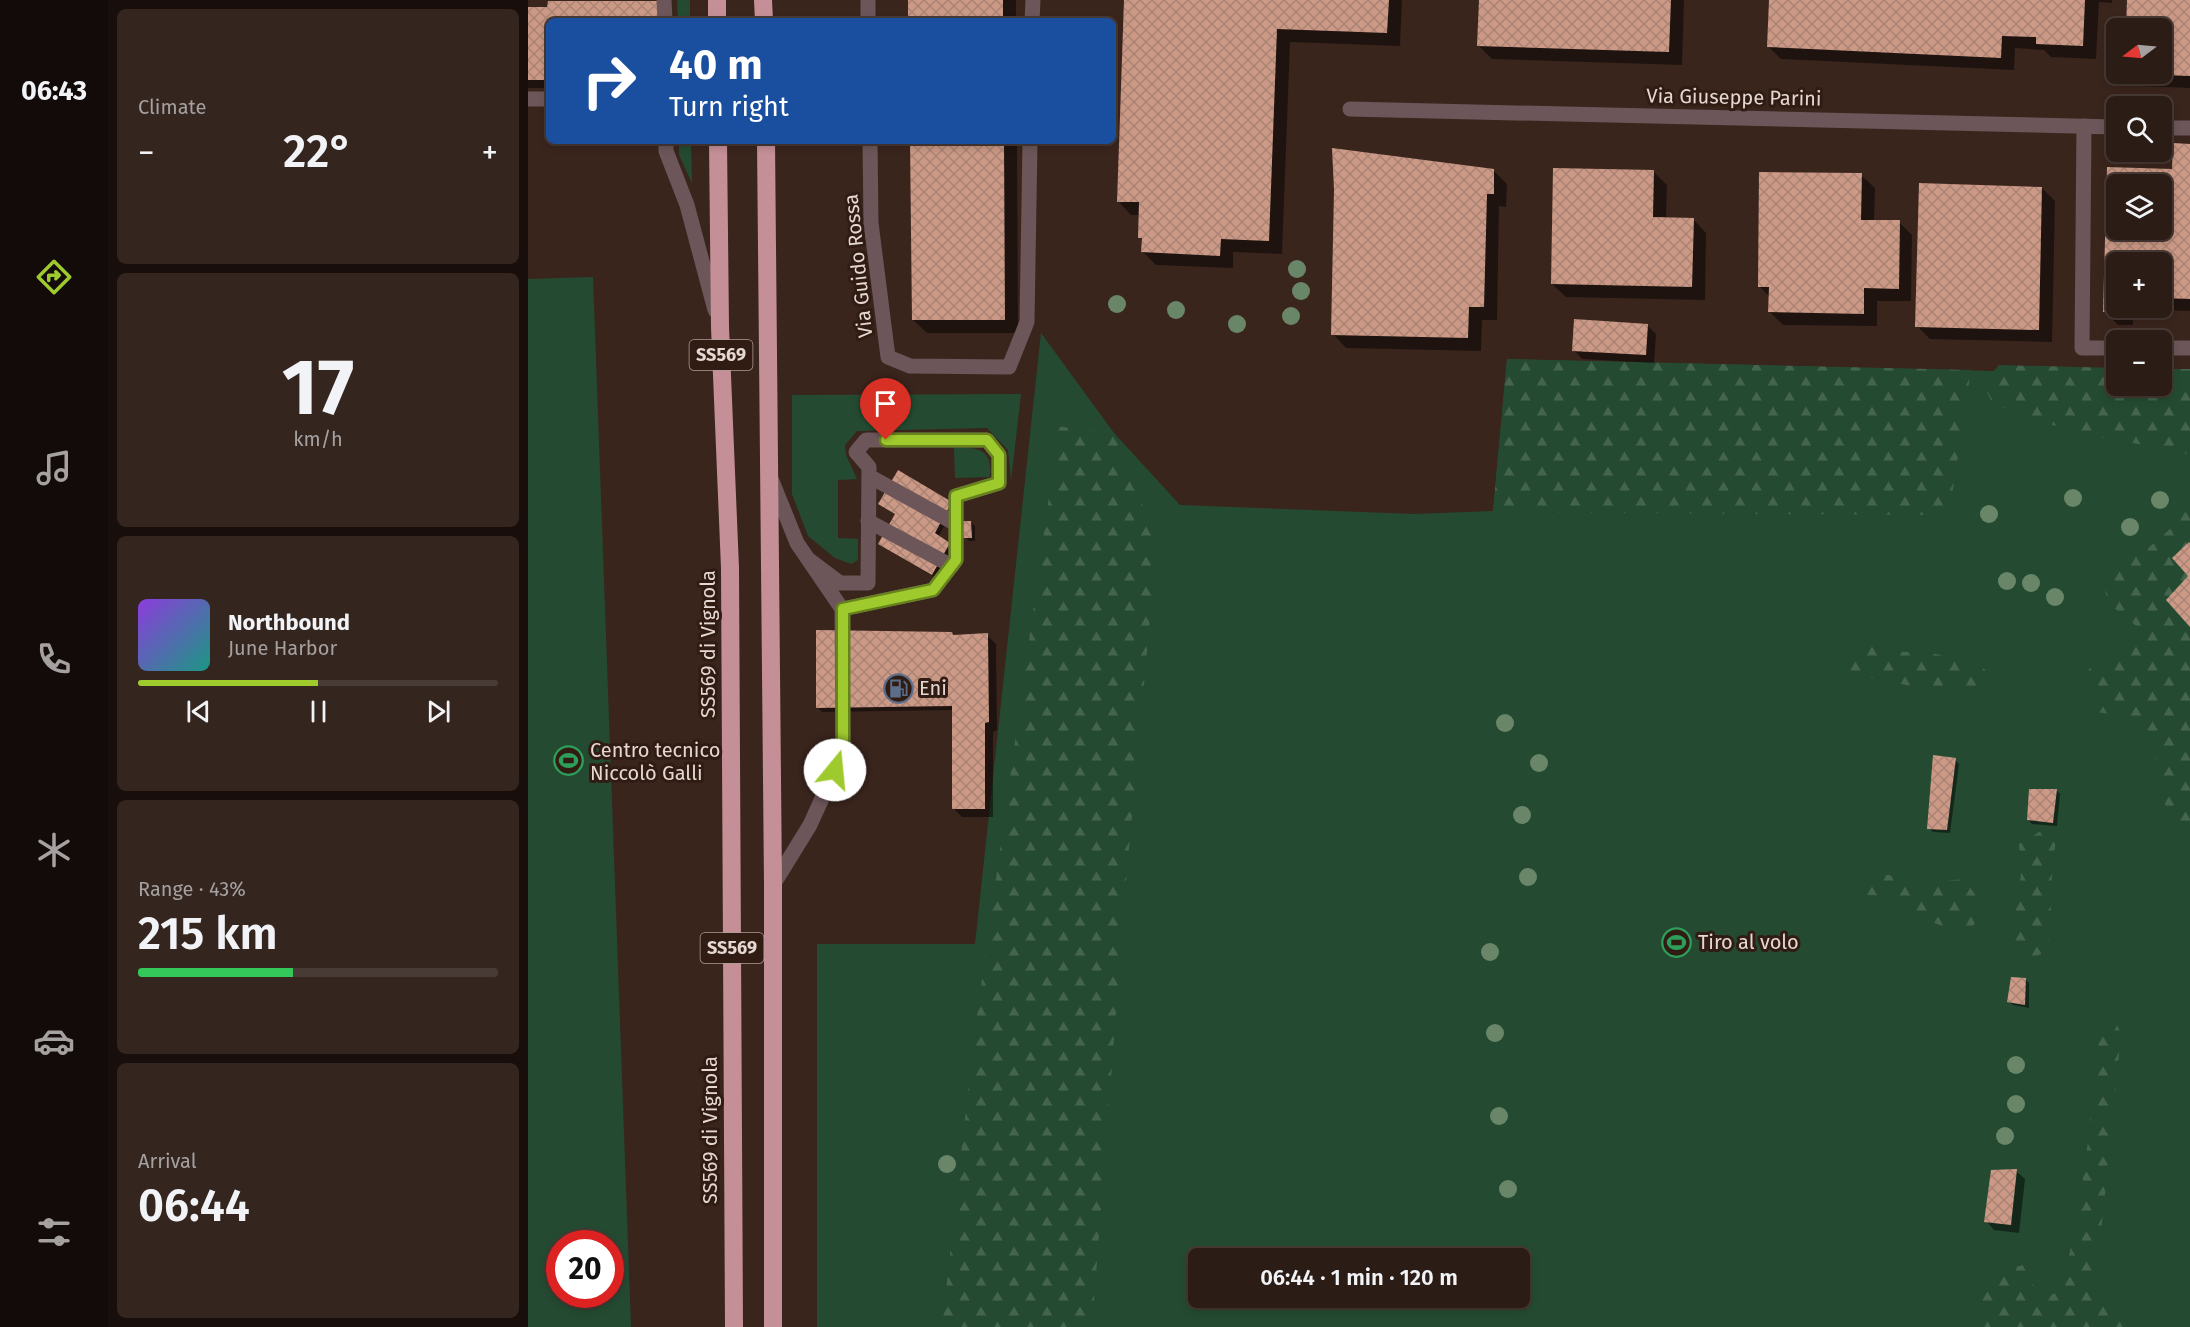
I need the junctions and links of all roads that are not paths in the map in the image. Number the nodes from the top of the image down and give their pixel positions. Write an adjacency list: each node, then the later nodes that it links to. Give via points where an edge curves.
1 (664, 0): 6 (street)
2 (717, 0): 7 (highway)
3 (763, 0): 8 (highway)
4 (868, 0): 9 (street)
5 (1033, 0): 10 (street)
6 (665, 18)
7 (717, 18)
8 (764, 18)
9 (868, 18)
10 (1032, 18)
11 (528, 99): 12 (street)
12 (546, 99)
13 (1350, 109): 14 (street, Via Giuseppe Parini)
14 (2084, 126): 15 (street, Via Giuseppe Parini); 24 (street, via 2082,348)
15 (2106, 127)
16 (2172, 128): 17 (street)
17 (2190, 128)
18 (666, 144): 23 (street)
19 (718, 144): 23 (highway, SS569 di Vignola / SS569)
20 (766, 144): 27 (highway, SS569)
21 (870, 144): 22 (street, Via Guido Rossa, via 871,223 888,357 910,366 988,367 1010,367 1027,322)
22 (1030, 144)
23 (720, 327): 35 (highway, SS569 di Vignola / SS569, via 730,568)
24 (2106, 348)
25 (2172, 348): 26 (street)
26 (2190, 348)
27 (769, 474): 31 (street, via 797,543); 34 (highway, SS569)
28 (869, 476): 29 (street); 30 (street); 30 (street, via 868,467 856,452 866,440 987,440 999,455 999,483 956,496)
29 (868, 521): 31 (street, via 868,583 840,583); 32 (street)
30 (956, 524): 32 (street, via 956,560)
31 (808, 559): 33 (street)
32 (952, 566): 33 (street, via 933,590)
33 (843, 609): 34 (street, via 843,752 810,825)
34 (773, 885): 36 (highway, SS569)
35 (734, 1327)
36 (773, 1327)

